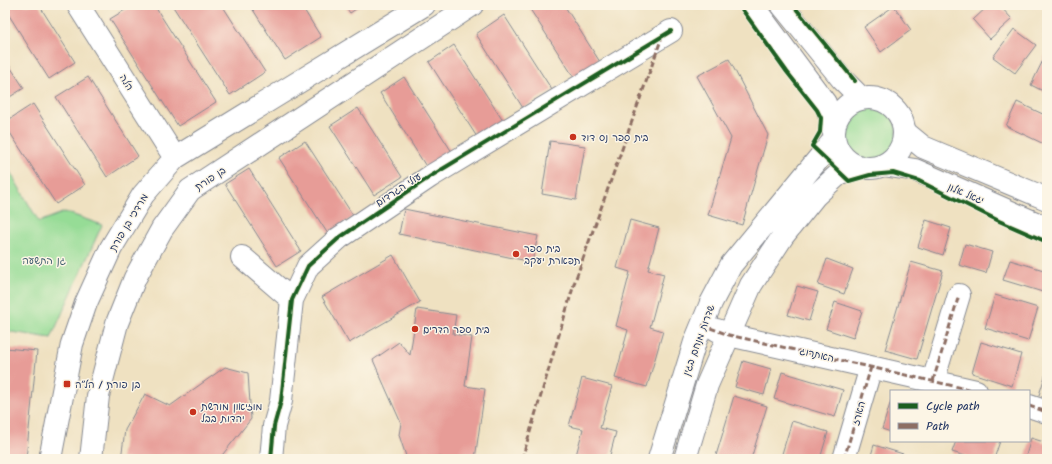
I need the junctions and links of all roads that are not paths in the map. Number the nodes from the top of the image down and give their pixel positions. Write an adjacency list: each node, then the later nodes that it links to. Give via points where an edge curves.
1 (424, 5): 10 (street, מרדכי בן פורת)
2 (472, 5): 25 (street, בן פורת, via 190,190 162,229 135,278 117,323 98,396)
3 (782, 5): 7 (street, via 842,79)
4 (83, 7): 10 (street, הלה)
5 (761, 10): 9 (street, via 825,103 832,119)
6 (671, 31): 16 (street, עולי הגרדום, via 431,176 339,238 308,266)
7 (861, 98): 8 (street, via 883,101 892,107); 9 (street, via 842,109)
8 (903, 126): 11 (street, via 903,140 898,152); 12 (street, via 906,133 923,148)
9 (834, 134): 11 (street, via 844,158 852,164); 17 (street, שדרות מנחם בגין, via 812,168 731,266)
10 (175, 158): 24 (street, מרדכי בן פורת, via 143,195 111,248 86,303 72,344)
11 (873, 166): 13 (street, יגאל אלון, via 915,170); 18 (street, via 840,173 814,196 751,285)
12 (1047, 199)
13 (1047, 228)
14 (242, 257): 16 (street)
15 (959, 295): 20 (street)
16 (292, 300): 26 (street, עולי הגרדום, via 281,401 274,426)
17 (702, 325): 18 (street, האתרוג); 27 (street, שדרות מנחם בגין)
18 (729, 335): 19 (street, האתרוג); 28 (street, via 708,385)
19 (871, 367): 20 (street, האתרוג); 29 (street, הארז)
20 (932, 381): 21 (street, האתרוג)
21 (972, 390)
22 (1030, 406): 23 (street)
23 (1047, 412)
24 (50, 459)
25 (91, 459)
26 (271, 459)
27 (659, 459)
28 (685, 459)
29 (844, 459)

